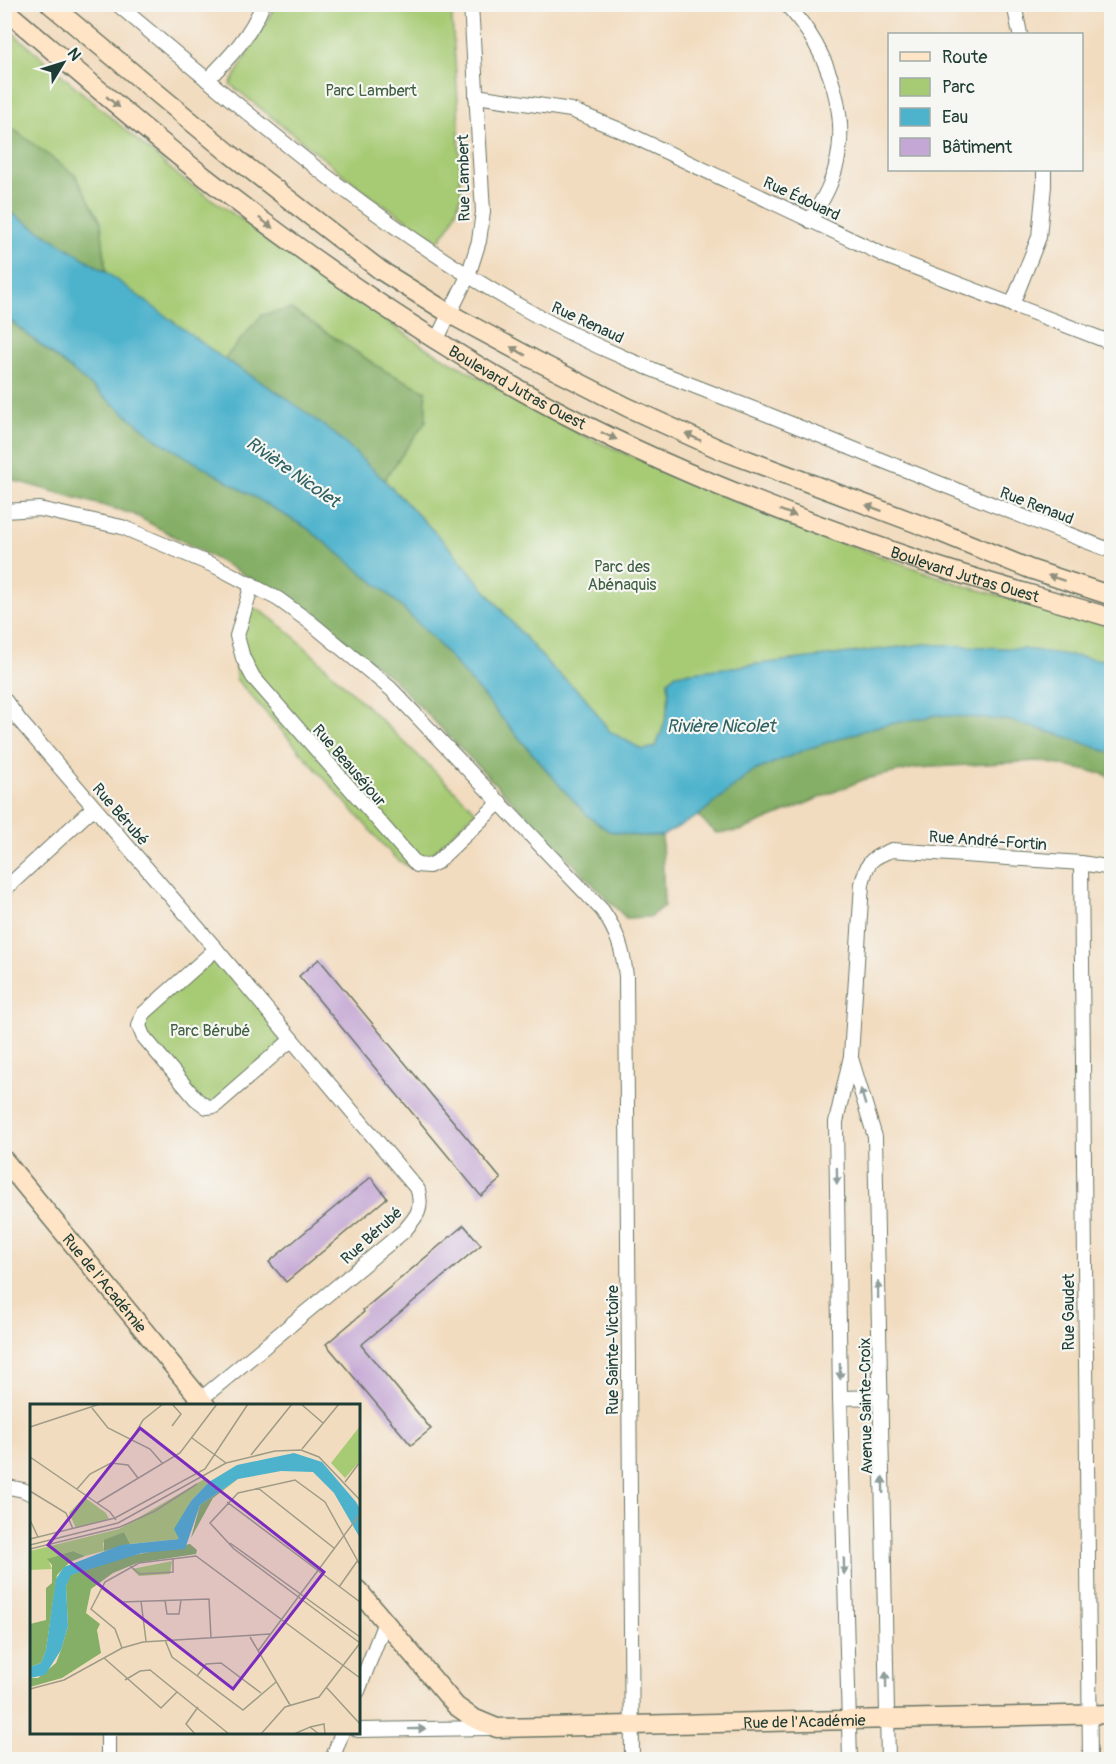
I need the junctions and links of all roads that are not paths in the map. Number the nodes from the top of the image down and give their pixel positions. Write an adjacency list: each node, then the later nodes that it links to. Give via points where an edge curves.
1 (50, 4): 15 (main road, Boulevard Jutras Ouest, via 229,153 380,270)
2 (117, 4): 9 (street, Rue Renaud)
3 (263, 4): 9 (street, via 251,30)
4 (471, 4): 10 (street, Rue Lambert)
5 (786, 4): 12 (street, via 809,32 839,104 839,147 831,183)
6 (1017, 5): 8 (street)
7 (4, 9): 16 (main road, Boulevard Jutras Ouest, one-way to 16, via 201,174)
8 (1020, 33)
9 (207, 80): 13 (street, Rue Renaud, via 361,202)
10 (476, 96): 12 (street, Rue Édouard, via 571,110); 13 (street, Rue Lambert, via 483,212)
11 (1044, 171): 14 (street, via 1039,237)
12 (810, 221): 14 (street, Rue Édouard, via 888,257)
13 (468, 276): 15 (street, Rue Lambert); 19 (street, Rue Renaud, via 533,314 609,351)
14 (1012, 304): 17 (street, Rue Édouard)
15 (450, 314): 16 (street, Rue Lambert); 21 (main road, Boulevard Jutras Ouest, one-way to 15, via 1030,569 721,450 627,407)
16 (436, 341): 22 (main road, Boulevard Jutras Ouest, one-way to 22, via 521,391 699,477 916,559)
17 (1112, 343)
18 (4, 511): 20 (street, via 39,509 122,527)
19 (1112, 551)
20 (252, 584): 24 (street, via 310,622 391,689); 24 (street, Rue Beauséjour, via 237,636 253,677 417,865 437,862)
21 (1112, 596)
22 (1112, 618)
23 (4, 699): 25 (street, Rue Bérubé)
24 (500, 802): 46 (street, Rue Sainte-Victoire, via 602,910 620,940 626,976)
25 (93, 808): 29 (street); 30 (street, Rue Bérubé)
26 (1082, 863): 27 (street, Rue André-Fortin, via 891,850 876,856); 28 (street, Rue André-Fortin); 43 (street, Rue Gaudet)
27 (866, 866): 32 (street, Avenue Sainte-Croix)
28 (1112, 868)
29 (4, 890)
30 (216, 949): 31 (street, Rue Bérubé); 31 (street, via 143,1014 139,1026 143,1036 207,1107 215,1106)
31 (291, 1040): 36 (street, Rue Bérubé, via 418,1190 422,1203 417,1217 404,1232)
32 (851, 1056): 34 (street, Avenue Sainte-Croix, one-way to 32, via 875,1137); 35 (street, Avenue Sainte-Croix, one-way to 35, via 837,1122)
33 (4, 1160): 36 (main road, Rue de l'Académie)
34 (881, 1397): 35 (street); 44 (street, Avenue Sainte-Croix, one-way to 34)
35 (840, 1398): 45 (street, Avenue Sainte-Croix, one-way to 45)
36 (204, 1402)
37 (4, 1486): 38 (street)
38 (30, 1493)
39 (360, 1592): 40 (main road, Rue de l'Académie)
40 (385, 1622): 41 (street); 47 (main road, Rue de l'Académie, via 456,1706)
41 (360, 1686)
42 (1112, 1714): 43 (main road, Rue de l'Académie)
43 (1088, 1715): 44 (main road, Rue de l'Académie); 56 (street, Rue Gaudet)
44 (887, 1719): 45 (main road, Rue de l'Académie); 55 (street, Avenue Sainte-Croix)
45 (849, 1720): 46 (main road, Rue de l'Académie); 54 (street, Avenue Sainte-Croix)
46 (630, 1725): 47 (main road, Rue de l'Académie); 53 (street, Rue Sainte-Victoire)
47 (497, 1728): 48 (street, Rue de l'Académie, one-way to 47)
48 (360, 1730)
49 (108, 1734): 51 (street)
50 (341, 1734): 52 (street)
51 (108, 1760)
52 (332, 1760)
53 (632, 1760)
54 (850, 1760)
55 (888, 1760)
56 (1089, 1760)

